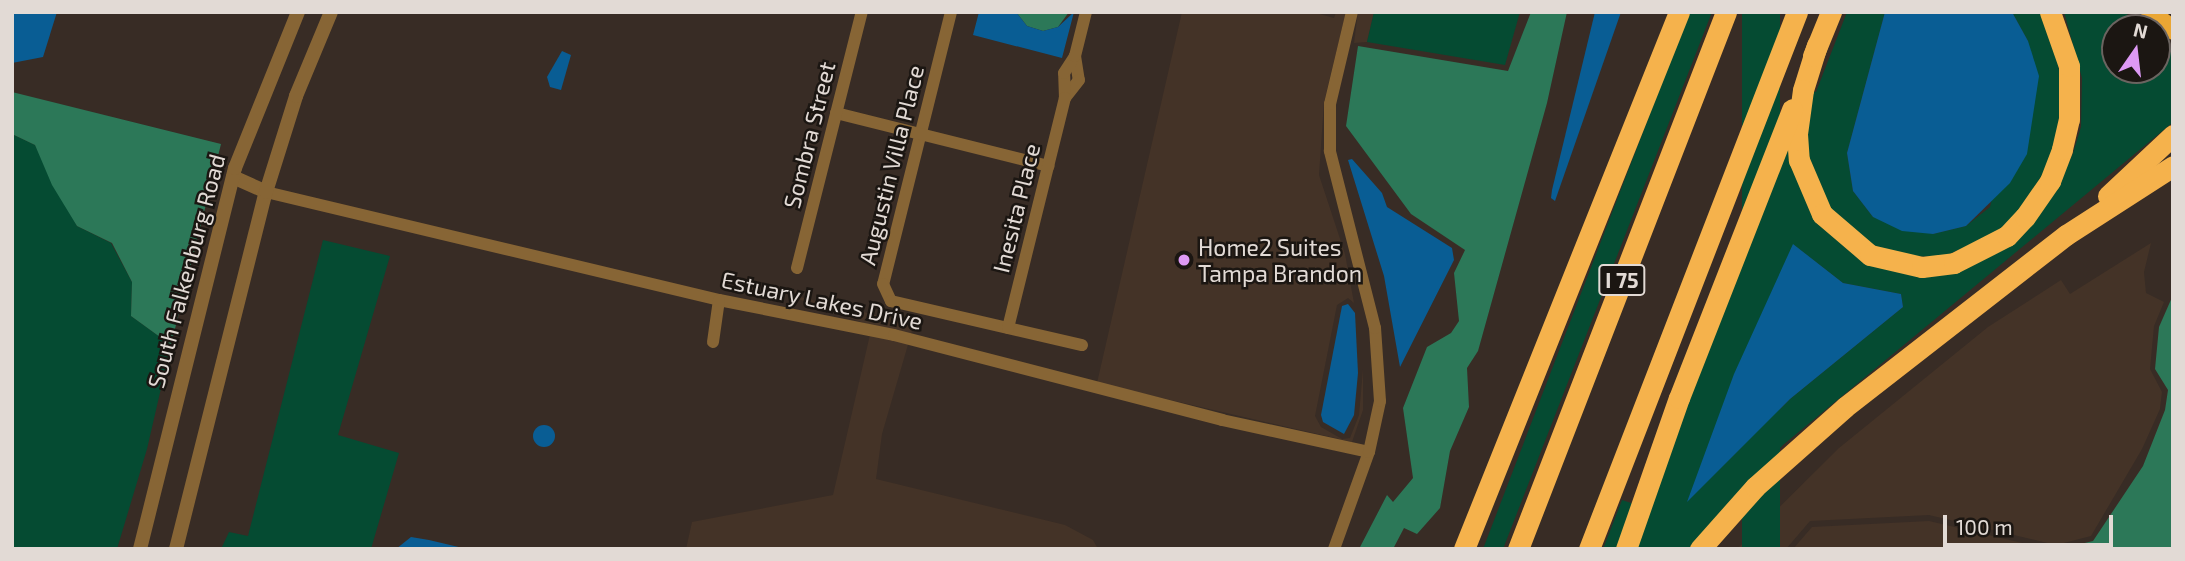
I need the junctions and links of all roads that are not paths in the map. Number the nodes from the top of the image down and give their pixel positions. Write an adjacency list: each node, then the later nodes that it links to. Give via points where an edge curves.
1 (298, 12): 22 (street, South Falkenburg Road)
2 (331, 12): 23 (street, via 281,140)
3 (862, 12): 16 (street, Sombra Street)
4 (951, 12): 17 (street, Augustin Villa Place)
5 (1086, 12): 20 (street, Inesita Place, via 1075,56 1064,73 1065,98)
6 (1352, 12): 30 (street, via 1330,104 1329,150 1374,328 1380,401)
7 (1665, 12): 18 (highway)
8 (1679, 12): 18 (highway)
9 (1726, 12): 35 (highway, I 75)
10 (1797, 12): 36 (highway)
11 (1831, 12): 15 (highway)
12 (2050, 12): 15 (highway, via 2069,66 2069,119 2050,181 2007,236 1954,263 1922,267 1870,255 1822,214 1798,160 1797,134 1802,90)
13 (2150, 12): 14 (highway)
14 (2173, 30)
15 (1817, 45): 37 (highway, via 1679,398)
16 (836, 113): 17 (street); 25 (street, Sombra Street)
17 (920, 134): 20 (street); 27 (street, Augustin Villa Place, via 883,284 891,300)
18 (1632, 134): 34 (highway)
19 (2173, 135): 24 (highway)
20 (1048, 166): 27 (street, Inesita Place)
21 (2173, 166): 24 (highway)
22 (234, 173): 23 (street); 31 (street, South Falkenburg Road)
23 (266, 192): 26 (street, Estuary Lakes Drive); 32 (street)
24 (2066, 235): 38 (highway, via 1845,407 1755,487)
25 (797, 268)
26 (719, 300): 28 (street); 30 (street, Estuary Lakes Drive, via 894,335)
27 (1008, 328): 29 (street, Augustin Villa Place)
28 (713, 342)
29 (1082, 345)
30 (1369, 452): 33 (street)
31 (140, 549)
32 (176, 549)
33 (1334, 549)
34 (1464, 549)
35 (1518, 549)
36 (1589, 549)
37 (1626, 549)
38 (1699, 549)

